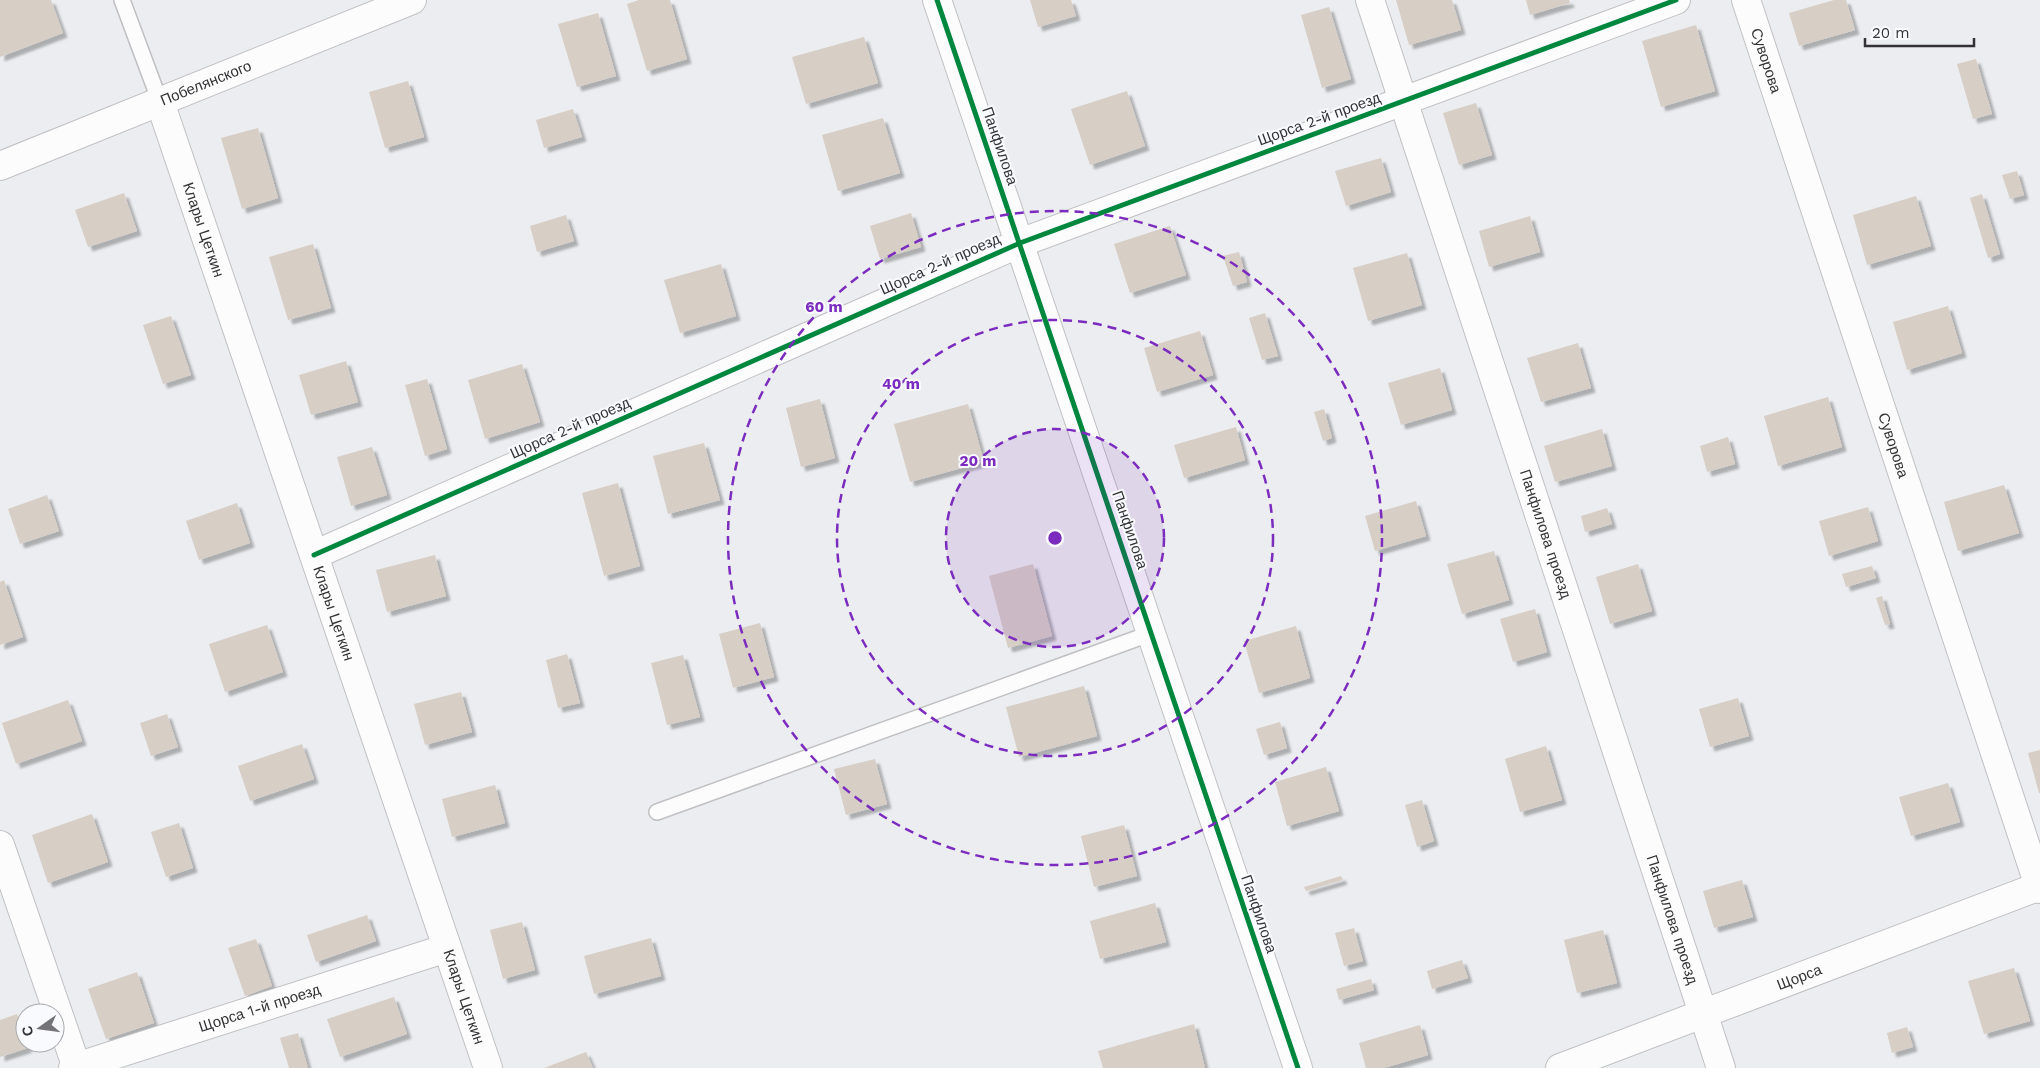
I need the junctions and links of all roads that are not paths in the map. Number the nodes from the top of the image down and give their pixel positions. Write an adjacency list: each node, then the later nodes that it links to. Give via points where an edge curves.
1 (122, 0): 8 (lane)
2 (412, 0): 8 (street, Побелянского)
3 (937, 0): 10 (street, Панфилова)
4 (1370, 0): 7 (street, Панфилова проезд)
5 (1676, 0): 7 (street, Щорса 2-й проезд)
6 (1746, 0): 15 (street, Суворова)
7 (1403, 101): 10 (street, Щорса 2-й проезд); 17 (street, Панфилова проезд)
8 (160, 102): 9 (street, Побелянского); 11 (street, Клары Цеткин)
9 (0, 166)
10 (1020, 243): 11 (street, Щорса 2-й проезд); 12 (street, Панфилова)
11 (314, 555): 16 (street, Клары Цеткин)
12 (1152, 633): 13 (lane); 20 (street, Панфилова)
13 (657, 812)
14 (0, 845): 18 (street)
15 (2040, 887): 17 (street, Щорса)
16 (447, 948): 18 (street, Щорса 1-й проезд); 19 (street, Клары Цеткин)
17 (1703, 1014): 21 (street, Щорса); 22 (street, Панфилова проезд)
18 (75, 1068)
19 (488, 1068)
20 (1298, 1068)
21 (1560, 1068)
22 (1721, 1068)

